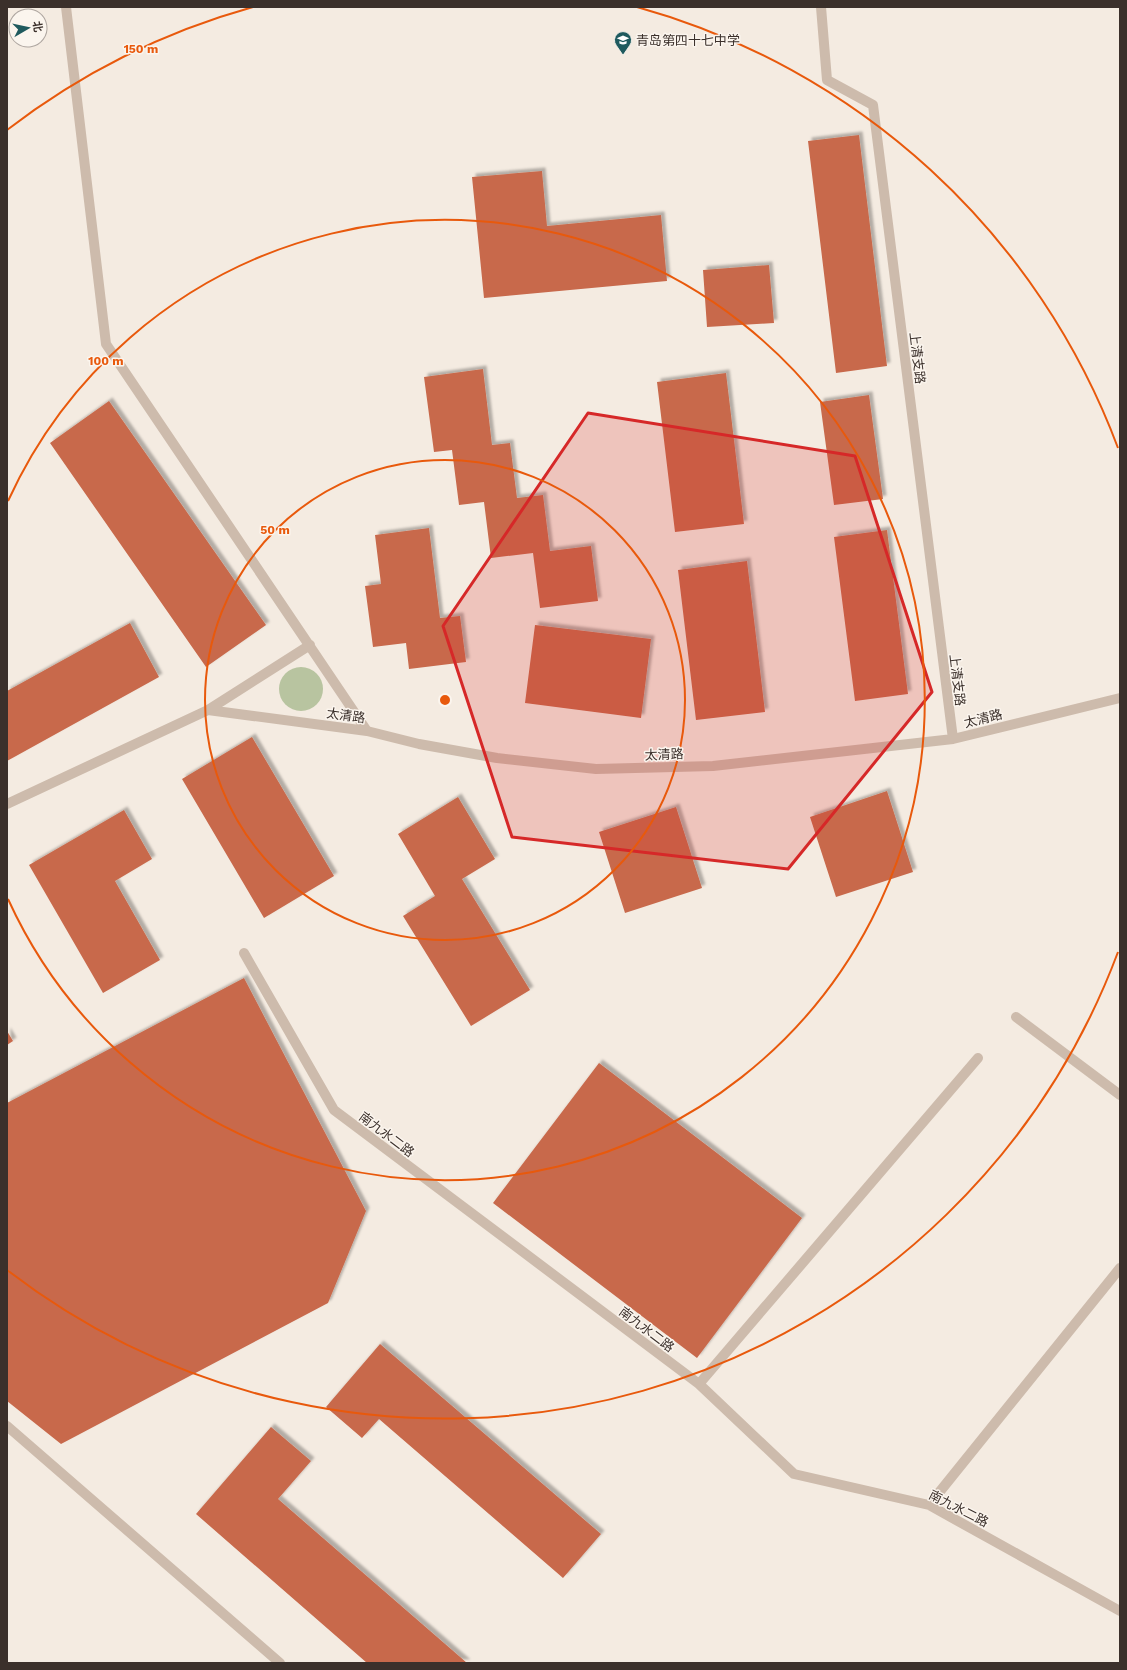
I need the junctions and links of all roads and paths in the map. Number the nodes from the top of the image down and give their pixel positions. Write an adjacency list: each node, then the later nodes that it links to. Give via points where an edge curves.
1 (66, 7): 3 (street, via 106,344)
2 (821, 7): 7 (street, 上清支路, via 827,80 873,105)
3 (310, 645): 5 (street); 6 (street)
4 (1120, 698): 7 (street, 太清路)
5 (208, 710): 6 (street, 太清路); 8 (street)
6 (367, 731): 7 (street, 太清路, via 419,744 497,758 596,769 713,766)
7 (953, 739)
8 (7, 804)
9 (244, 953): 14 (street, 南九水二路, via 334,1110)
10 (1016, 1017): 12 (street)
11 (978, 1058): 14 (street)
12 (1120, 1095)
13 (1120, 1268): 16 (street)
14 (699, 1384): 16 (street, 南九水二路, via 794,1474)
15 (7, 1426): 18 (street)
16 (929, 1505): 17 (street, 南九水二路)
17 (1120, 1611)
18 (280, 1663)

